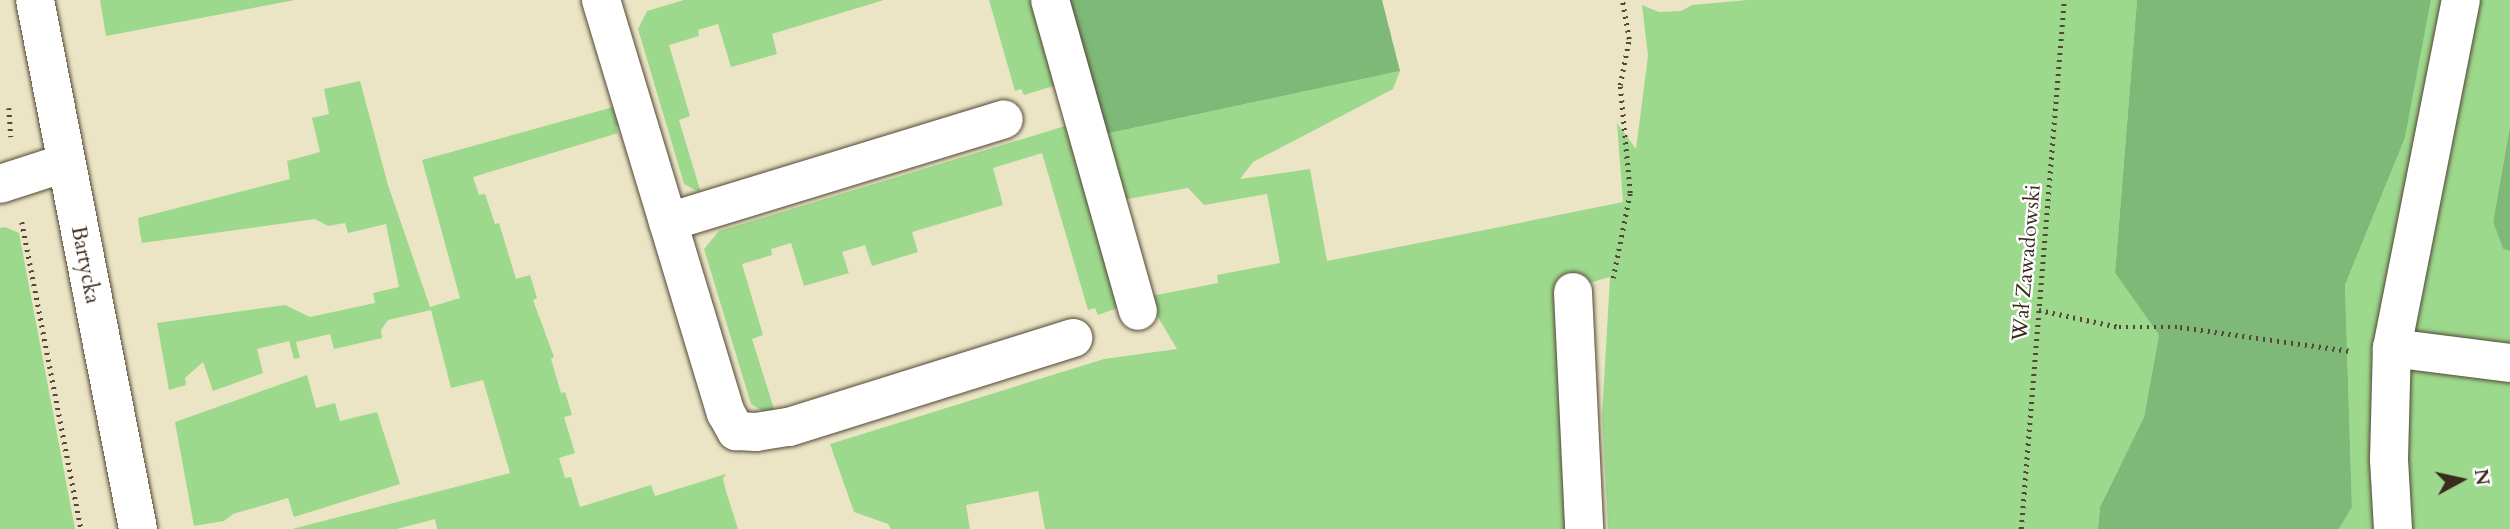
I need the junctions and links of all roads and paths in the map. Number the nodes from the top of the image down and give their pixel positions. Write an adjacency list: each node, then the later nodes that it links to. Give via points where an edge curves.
1 (35, 0): 9 (street, Bartycka)
2 (602, 0): 11 (street)
3 (1050, 0): 14 (street)
4 (1622, 0): 12 (path, via 1629,39 1620,85 1630,193 1626,217 1615,277)
5 (2064, 0): 13 (path, Wał Zawadowski)
6 (2460, 0): 16 (street)
7 (9, 102): 10 (path)
8 (1004, 119): 11 (street)
9 (65, 163): 10 (street); 19 (street, Bartycka)
10 (7, 182): 18 (path)
11 (668, 222): 15 (street, via 726,413 736,430 789,427)
12 (1573, 292): 20 (street)
13 (2039, 310): 16 (path, via 2119,327 2180,327); 21 (path, Wał Zawadowski)
14 (1138, 311)
15 (1073, 338)
16 (2392, 353): 17 (street); 22 (street, via 2389,459)
17 (2510, 363)
18 (81, 529)
19 (138, 529)
20 (1584, 529)
21 (2021, 529)
22 (2393, 529)

